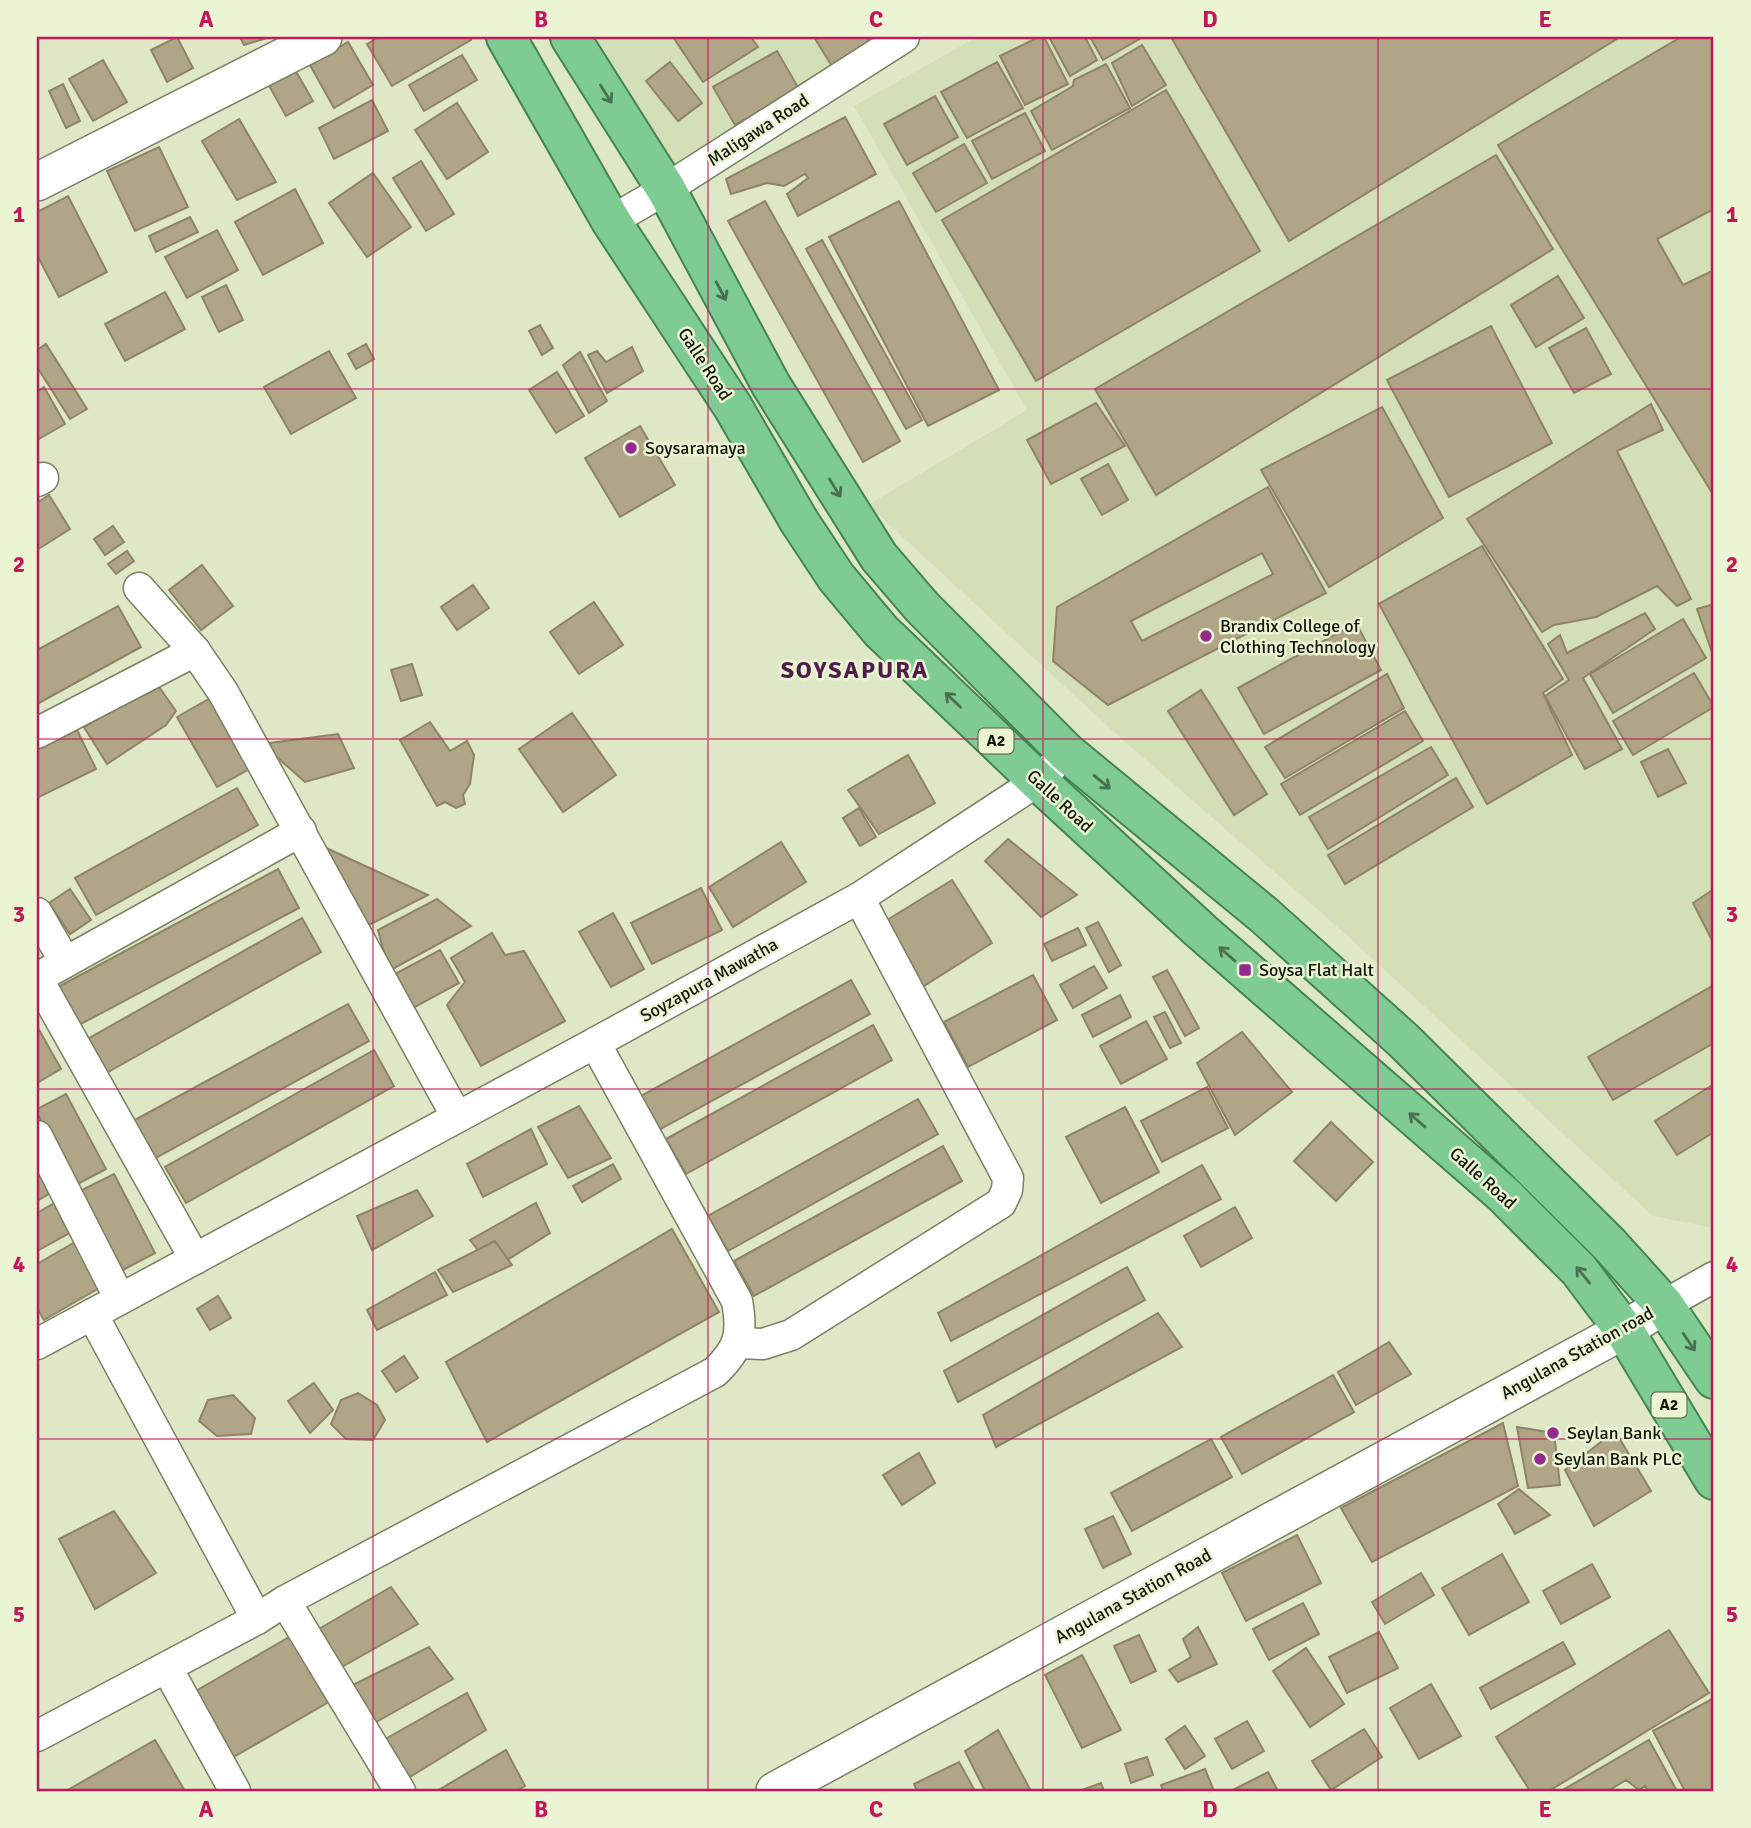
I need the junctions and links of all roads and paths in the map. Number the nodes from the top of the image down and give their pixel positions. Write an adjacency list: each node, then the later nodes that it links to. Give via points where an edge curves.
1 (323, 37): 5 (street)
2 (506, 37): 7 (highway, Galle Road / A2)
3 (570, 37): 6 (highway, A2, one-way to 6)
4 (904, 37): 6 (street, Maligawa Road)
5 (37, 182)
6 (666, 189): 7 (street, Maligawa Road); 11 (highway, A2, one-way to 11, via 771,385 879,557 922,607)
7 (611, 221): 12 (highway, Galle Road / A2, one-way to 7, via 881,631 836,577 733,407)
8 (139, 588): 9 (street)
9 (195, 651): 10 (street); 13 (street)
10 (37, 733)
11 (1066, 752): 12 (street, Soyzapura Mawatha); 24 (highway, A2, one-way to 24, via 1264,915 1403,1040 1601,1235)
12 (1038, 781): 14 (street, Soyzapura Mawatha); 26 (highway, Galle Road / A2, one-way to 12, via 1579,1270 1503,1194 1202,932)
13 (301, 831): 16 (street); 19 (street)
14 (859, 898): 18 (street, Soyzapura Mawatha); 27 (street, via 1008,1178 1007,1190 1001,1203 791,1335 763,1344)
15 (37, 913): 16 (street)
16 (65, 962): 17 (street)
17 (37, 978): 21 (street)
18 (595, 1042): 19 (street, Soyzapura Mawatha); 27 (street, via 737,1301)
19 (457, 1117): 21 (street, Soyzapura Mawatha)
20 (37, 1136): 23 (street)
21 (195, 1259): 23 (street, Soyzapura Mawatha)
22 (1714, 1277): 24 (street)
23 (120, 1299): 25 (street, Soyzapura Mawatha)
24 (1664, 1305): 26 (street, Angulana Station road); 29 (highway, A2, one-way to 29)
25 (92, 1314): 28 (street, Soyzapura Mawatha); 33 (street)
26 (1624, 1329): 30 (street, Angulana Station road); 31 (highway, Galle Road / A2)
27 (738, 1343): 32 (street, via 715,1373)
28 (37, 1345)
29 (1714, 1379)
30 (1491, 1401): 38 (street, Angulana Station Road)
31 (1714, 1480)
32 (285, 1601): 33 (street); 37 (street)
33 (257, 1619): 34 (street)
34 (167, 1668): 35 (street); 36 (street)
35 (37, 1736)
36 (235, 1791)
37 (400, 1791)
38 (775, 1791)

